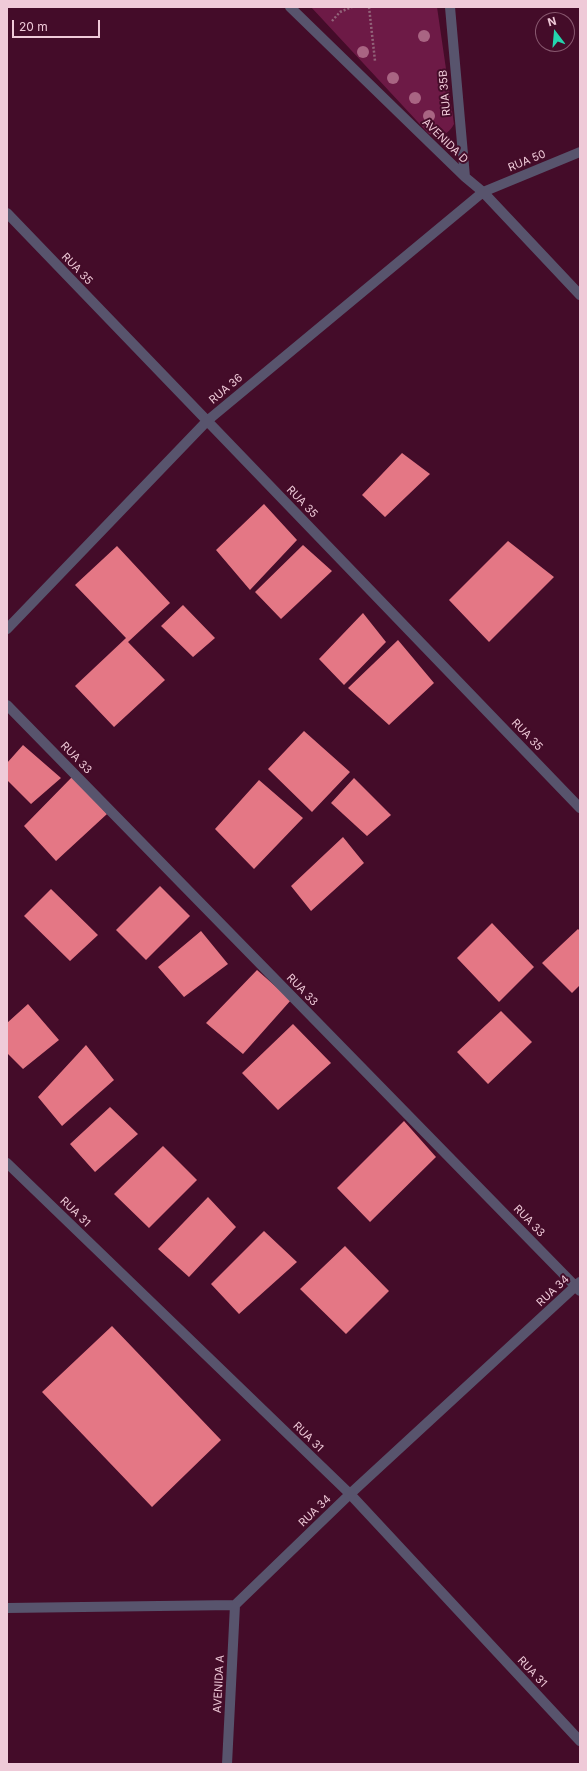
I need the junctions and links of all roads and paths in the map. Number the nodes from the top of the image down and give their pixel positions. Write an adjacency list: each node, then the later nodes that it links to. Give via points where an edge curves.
1 (290, 7): 8 (street, AVENIDA D)
2 (352, 7): 5 (path, via 340,12)
3 (369, 7): 6 (path)
4 (450, 7): 8 (street, RUA 35B)
5 (331, 22)
6 (375, 63)
7 (580, 152): 9 (street, RUA 50)
8 (464, 176): 9 (street, AVENIDA D)
9 (483, 192): 11 (street, AVENIDA D); 12 (street, RUA 36)
10 (7, 213): 12 (street, RUA 35)
11 (580, 295)
12 (207, 420): 13 (street, RUA 36); 15 (street, RUA 35)
13 (7, 629)
14 (7, 705): 17 (street, RUA 33)
15 (580, 808)
16 (7, 1163): 18 (street, RUA 31)
17 (579, 1287): 18 (street, RUA 34)
18 (350, 1494): 19 (street, RUA 34); 21 (street, RUA 31)
19 (235, 1604): 20 (street); 22 (street, AVENIDA A)
20 (7, 1608)
21 (580, 1741)
22 (227, 1764)

